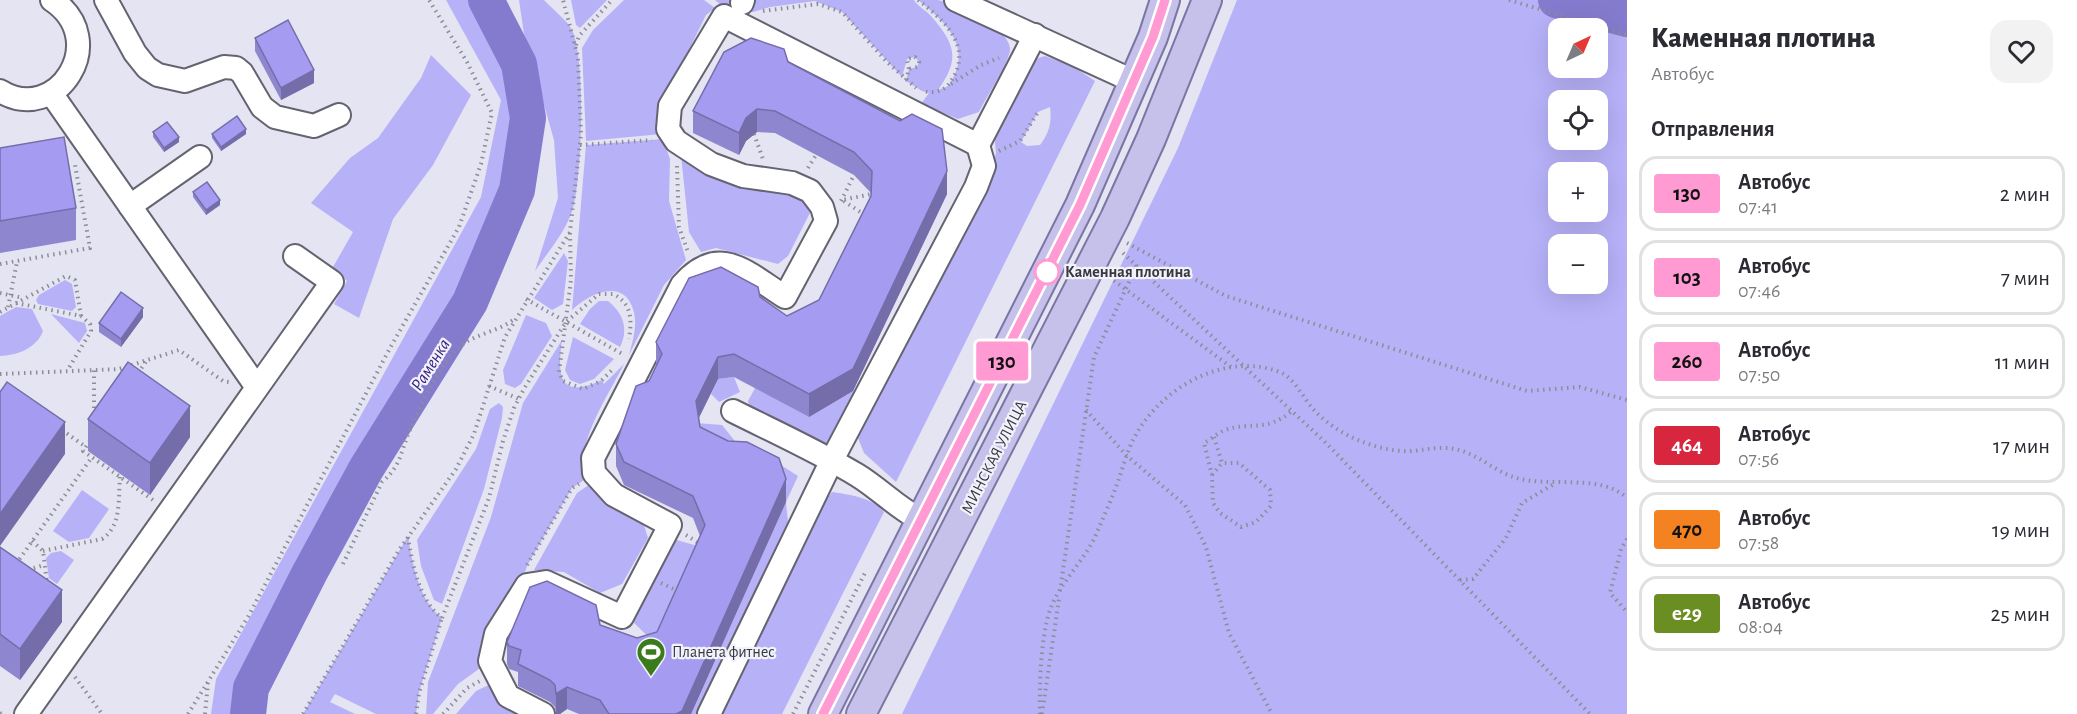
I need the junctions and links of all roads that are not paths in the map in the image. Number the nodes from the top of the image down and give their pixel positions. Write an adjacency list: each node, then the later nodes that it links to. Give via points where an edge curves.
1 (52, 0): 10 (lane, via 74,22 79,40 77,59 69,76)
2 (106, 0): 11 (lane, via 135,53 158,75 185,81 225,67 236,68 262,107 275,117 314,126)
3 (956, 0): 7 (lane)
4 (1165, 0): 8 (main road)
5 (1207, 0): 24 (main road, МИНСКАЯ УЛИЦА, via 1115,218)
6 (741, 8): 12 (lane); 21 (lane, via 724,16 670,106 668,129 676,141 711,164 743,176 792,183 810,190 826,221 785,297 733,265 712,263 696,269 682,285 593,458 594,473 614,495 670,525 622,617 546,582 527,585 496,634 490,661 508,696)
7 (1035, 35): 8 (lane); 12 (lane)
8 (1133, 81): 19 (main road, via 1080,205)
9 (0, 91): 10 (lane, via 23,98)
10 (51, 93): 14 (lane)
11 (339, 115)
12 (980, 152): 18 (lane, via 984,166 976,187)
13 (200, 157): 14 (lane)
14 (130, 206): 16 (lane)
15 (295, 256): 16 (lane, via 332,282 265,379)
16 (256, 386): 20 (lane)
17 (733, 411): 18 (lane)
18 (832, 460): 19 (lane, via 875,486 899,509); 22 (lane)
19 (921, 520): 23 (main road)
20 (26, 714)
21 (543, 714)
22 (709, 714)
23 (823, 714)
24 (861, 714)

